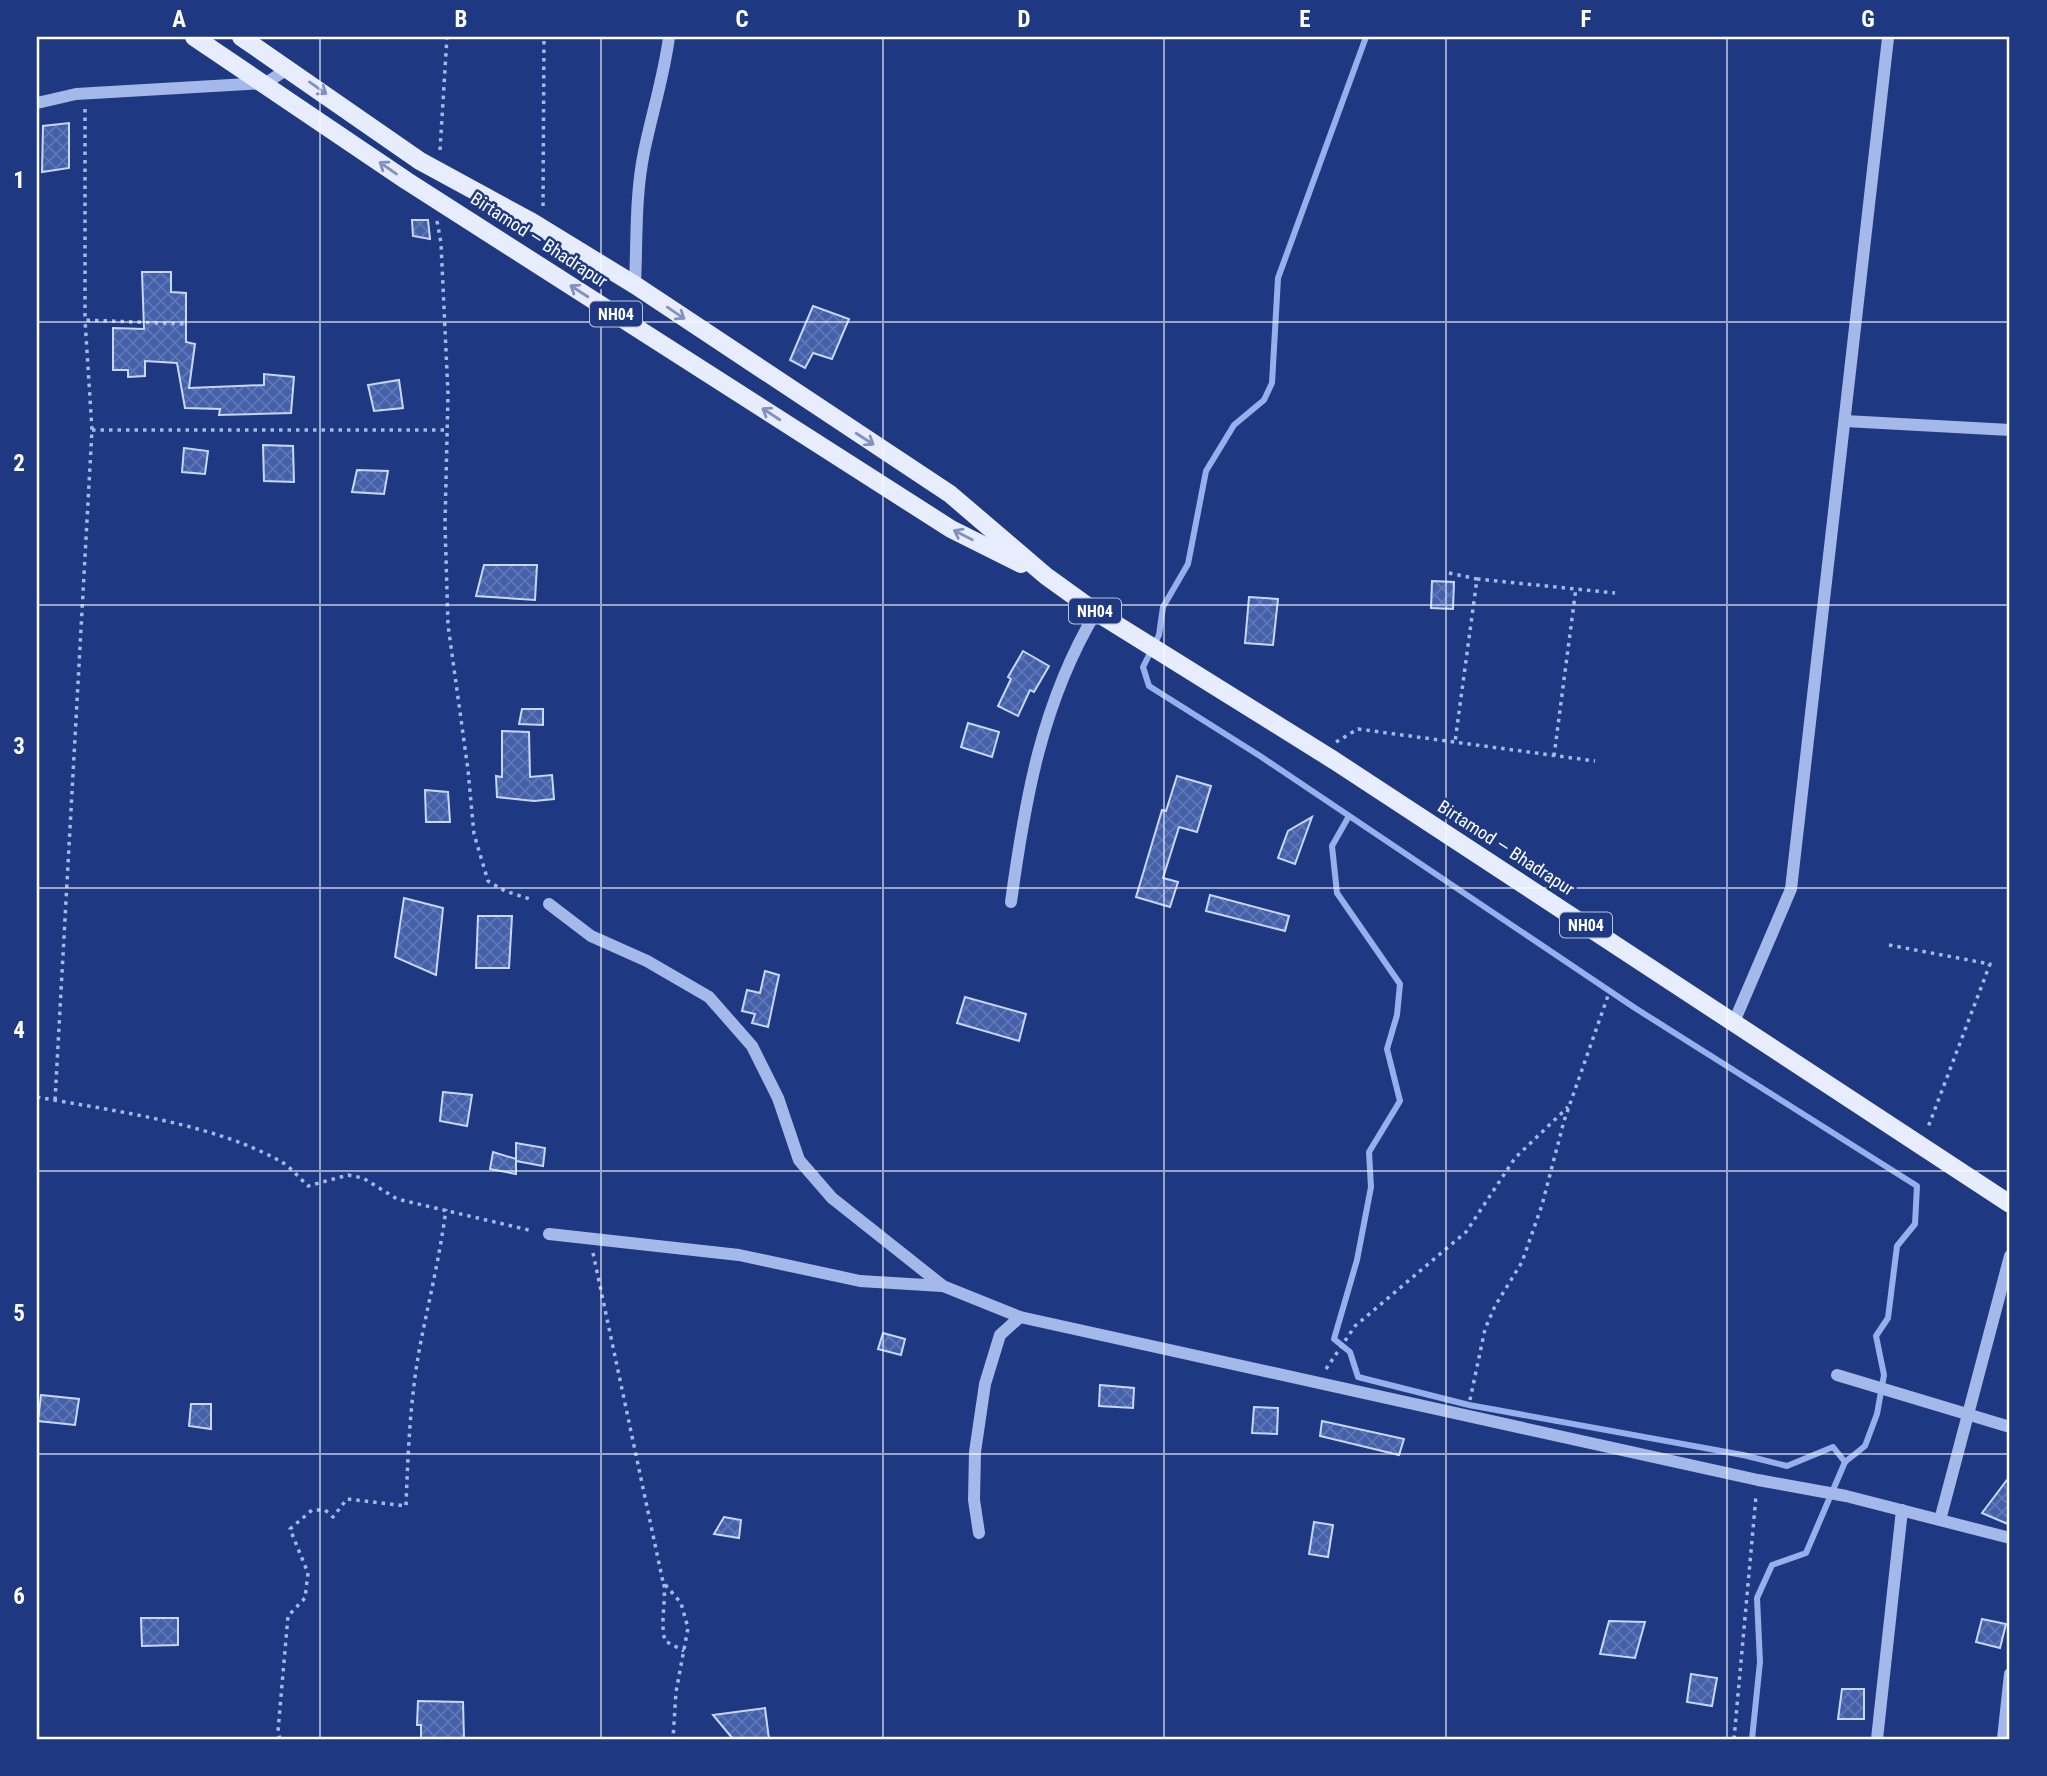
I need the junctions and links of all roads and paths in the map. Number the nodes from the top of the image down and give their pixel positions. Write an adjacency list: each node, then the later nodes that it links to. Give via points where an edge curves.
1 (194, 37): 8 (main road, Birtamod — Bhadrapur / NH04)
2 (241, 37): 7 (main road, Birtamod — Bhadrapur / NH04)
3 (447, 37): 11 (path)
4 (544, 37): 13 (path, via 543,210)
5 (669, 37): 14 (street, via 636,210)
6 (1888, 38): 17 (street)
7 (289, 68): 8 (street); 11 (main road, Birtamod — Bhadrapur / NH04, one-way to 11)
8 (266, 83): 9 (street); 12 (main road, Birtamod — Bhadrapur / NH04, one-way to 8)
9 (85, 93): 10 (street); 15 (path)
10 (37, 103)
11 (438, 169): 13 (main road, Birtamod — Bhadrapur / NH04)
12 (426, 193): 19 (path, via 435,210 441,243); 22 (main road, Birtamod — Bhadrapur / NH04, one-way to 12, via 950,529)
13 (532, 222): 14 (main road, Birtamod — Bhadrapur / NH04)
14 (635, 285): 22 (main road, Birtamod — Bhadrapur / NH04, one-way to 22, via 950,494)
15 (85, 320): 16 (path); 18 (path)
16 (186, 324)
17 (1844, 421): 20 (street); 35 (street, via 1791,889)
18 (92, 430): 19 (path); 37 (path)
19 (447, 430): 32 (path, via 447,625 474,834 488,880 505,891)
20 (2010, 430)
21 (1449, 573): 23 (path)
22 (1046, 576): 26 (main road, Birtamod — Bhadrapur / NH04)
23 (1477, 579): 24 (path); 27 (path)
24 (1576, 588): 25 (path); 29 (path)
25 (1615, 593)
26 (1097, 612): 28 (main road, Birtamod — Bhadrapur / NH04); 31 (street, via 1077,645 1043,728)
27 (1455, 742): 28 (path, via 1357,729); 29 (path)
28 (1320, 752): 35 (main road, Birtamod — Bhadrapur / NH04)
29 (1554, 756): 30 (path)
30 (1595, 761)
31 (1011, 902)
32 (549, 904): 45 (street, via 591,936 647,961 709,997 752,1046 778,1098 799,1160 832,1198)
33 (1889, 945): 39 (path, via 1990,964)
34 (1610, 990): 38 (path)
35 (1734, 1022): 39 (main road, Birtamod — Bhadrapur / NH04)
36 (37, 1097): 37 (path)
37 (55, 1100): 41 (path, via 142,1116 233,1141 282,1162 308,1186 348,1175 397,1199)
38 (1569, 1105): 48 (path, via 1515,1158 1466,1232 1355,1326); 50 (path, via 1522,1262 1485,1329)
39 (1921, 1145): 40 (main road, Birtamod — Bhadrapur / NH04)
40 (2010, 1204)
41 (446, 1209): 42 (path); 60 (path, via 420,1347 406,1506 347,1499 333,1517 326,1510 312,1510 290,1529 308,1573 305,1598 288,1616)
42 (549, 1234): 43 (street)
43 (590, 1238): 45 (street, via 739,1255 860,1281); 57 (path)
44 (2010, 1256): 49 (street)
45 (943, 1286): 46 (street)
46 (1020, 1317): 48 (street); 55 (street, via 1000,1335 985,1384 975,1464)
47 (1837, 1375): 49 (street)
48 (1318, 1383): 50 (street)
49 (1968, 1415): 51 (street); 54 (street)
50 (1466, 1416): 52 (street)
51 (2010, 1427)
52 (1758, 1480): 53 (street); 62 (path)
53 (1902, 1510): 54 (street); 63 (street)
54 (1940, 1520): 56 (street)
55 (979, 1533)
56 (2010, 1538)
57 (663, 1582): 58 (path, via 681,1603 688,1628); 58 (path, via 665,1641)
58 (685, 1652): 61 (path)
59 (2010, 1675): 64 (street)
60 (280, 1739)
61 (673, 1739)
62 (1734, 1739)
63 (1877, 1739)
64 (2003, 1739)

